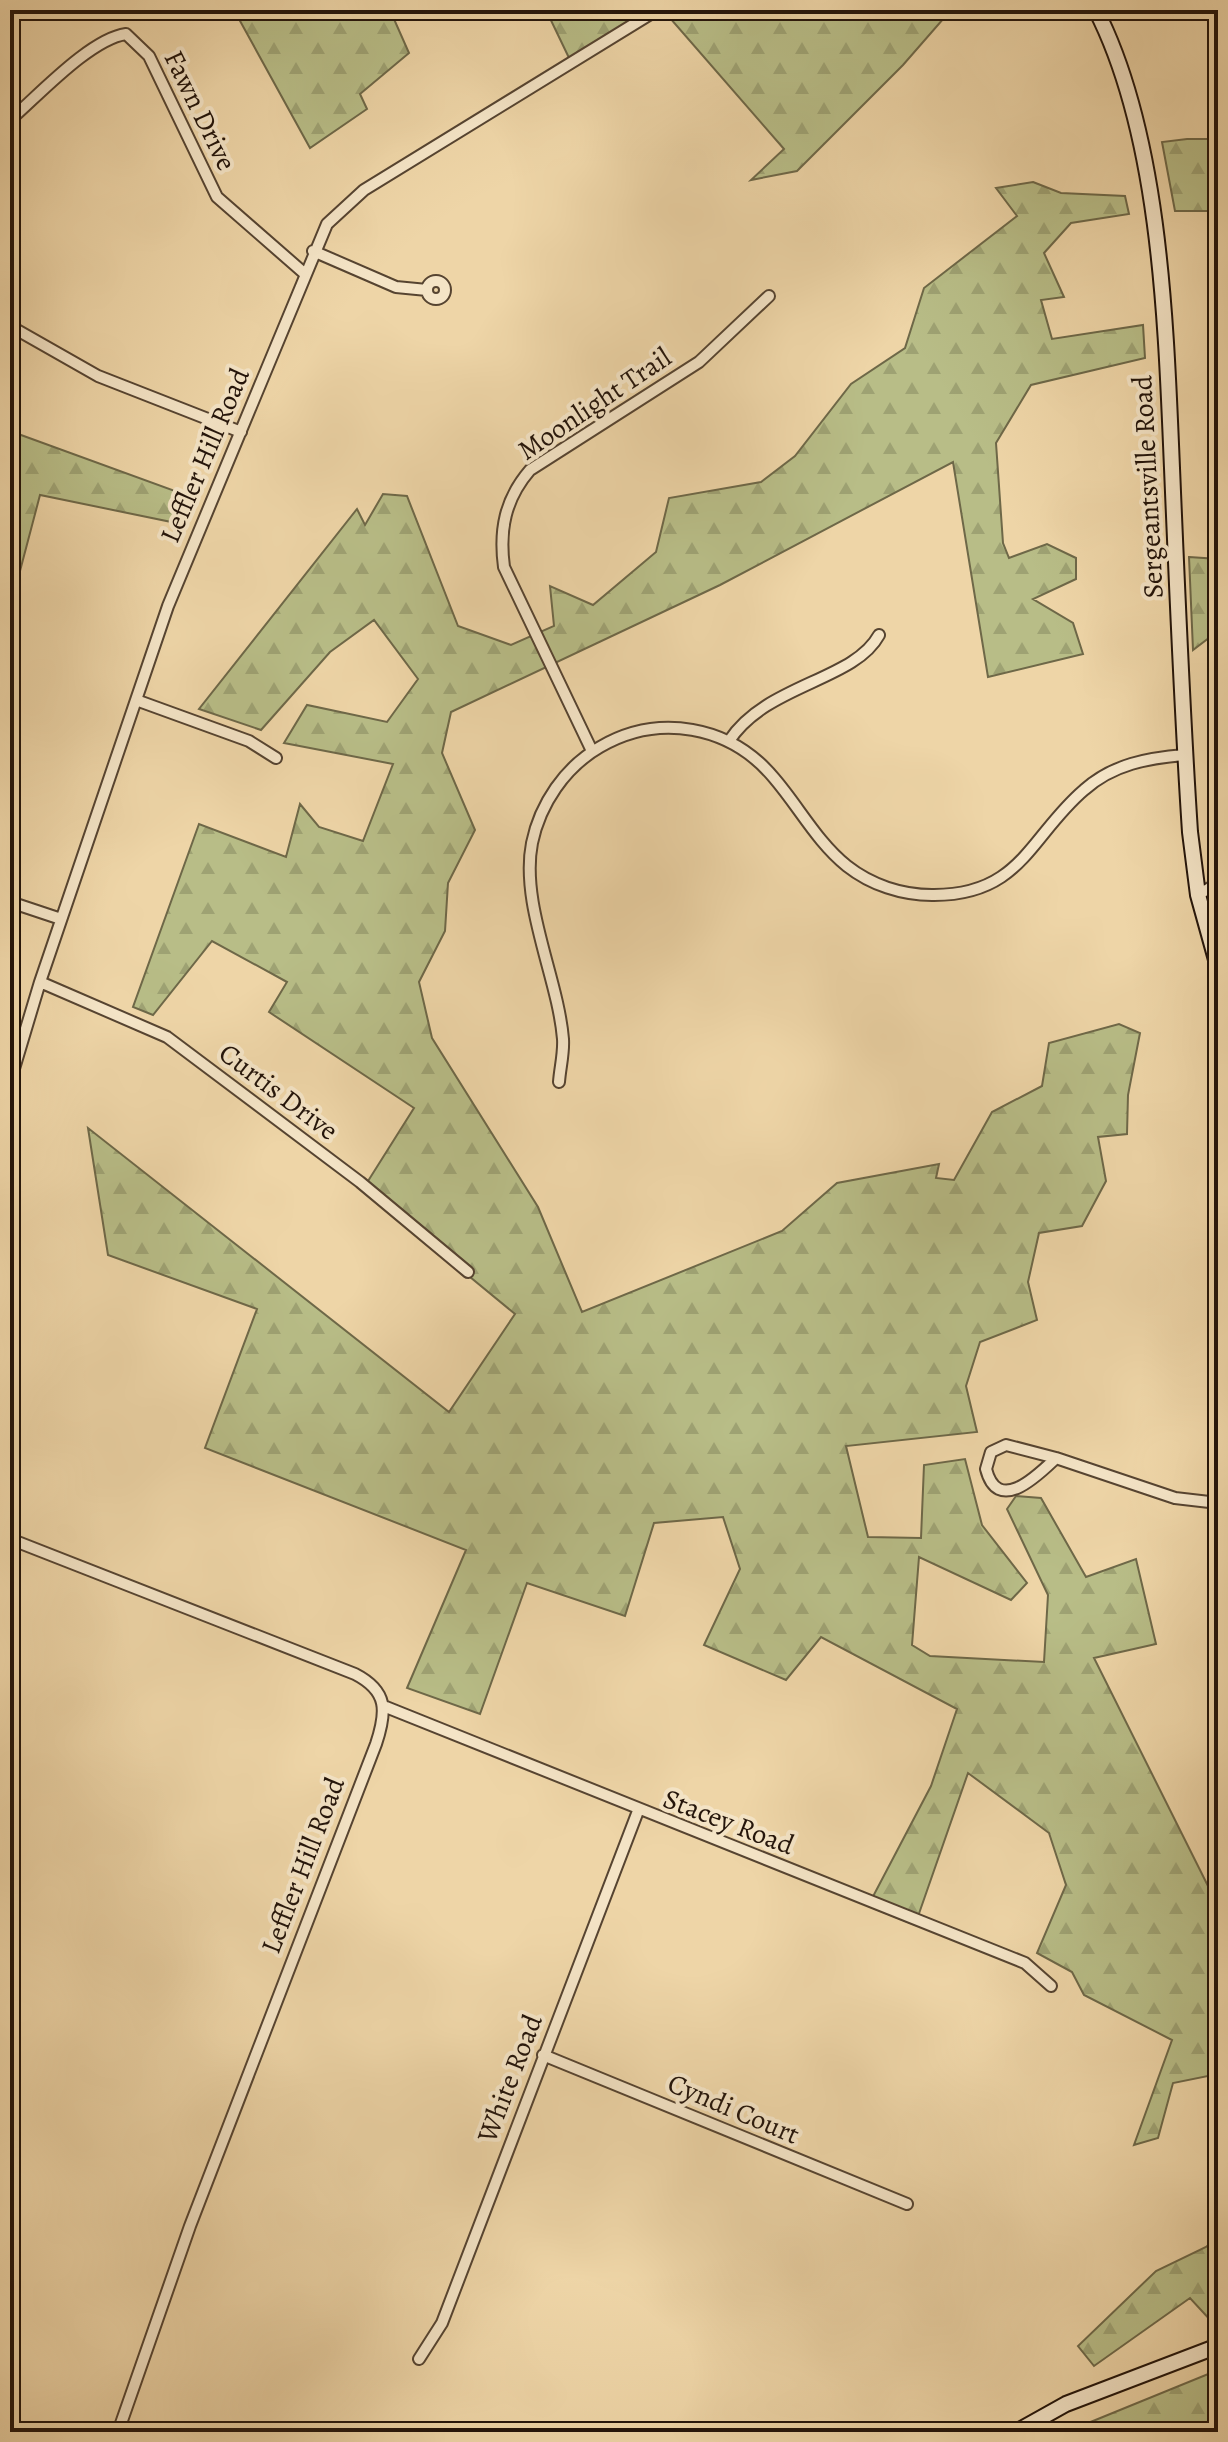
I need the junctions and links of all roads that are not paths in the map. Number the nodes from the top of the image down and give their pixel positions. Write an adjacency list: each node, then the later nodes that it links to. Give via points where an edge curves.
1 (657, 10): 4 (street, Leffler Hill Road, via 364,190 332,218)
2 (1096, 10): 14 (main road, Sergeantsville Road, via 1128,94 1158,260)
3 (10, 120): 5 (street, Fawn Drive, via 93,50 126,34 149,56 217,197)
4 (313, 251): 5 (street, Leffler Hill Road); 6 (street, via 396,287)
5 (304, 273): 9 (street, Leffler Hill Road)
6 (427, 290)
7 (769, 296): 13 (street, Moonlight Trail, via 699,362 537,465 511,497 502,529 504,567)
8 (10, 326): 9 (street, via 98,376)
9 (241, 432): 11 (street, Leffler Hill Road, via 178,581)
10 (879, 635): 12 (street, via 865,654 757,709)
11 (136, 700): 15 (street, via 249,741); 19 (street, Leffler Hill Road)
12 (729, 741): 13 (street, via 684,728 655,727 626,733); 14 (street, via 773,777 848,867 885,887 934,895 972,890 1010,871 1084,789 1114,770)
13 (592, 751): 23 (street, via 557,786 532,845 530,878 563,1038)
14 (1185, 755): 17 (main road, Sergeantsville Road)
15 (276, 758)
16 (1218, 883): 17 (street)
17 (1198, 895): 20 (main road, Sergeantsville Road)
18 (10, 902): 19 (street)
19 (61, 919): 21 (street, Leffler Hill Road)
20 (1218, 967)
21 (40, 982): 22 (street, Leffler Hill Road); 24 (street, Curtis Drive, via 167,1037 360,1182)
22 (10, 1082)
23 (559, 1082)
24 (468, 1272)
25 (1056, 1458): 25 (street, via 1006,1445 991,1452 986,1469 994,1484 1018,1490); 26 (street, via 1165,1496)
26 (1218, 1503)
27 (10, 1539): 28 (street, via 355,1674 378,1690)
28 (386, 1707): 29 (street, Stacey Road); 35 (street, Leffler Hill Road, via 179,2255)
29 (638, 1811): 30 (street, Stacey Road, via 1025,1963); 31 (street, White Road)
30 (1051, 1986)
31 (543, 2055): 32 (street, Cyndi Court); 34 (street, White Road, via 436,2336)
32 (907, 2204)
33 (1218, 2346): 36 (main road, via 1076,2400)
34 (419, 2359)
35 (118, 2432)
36 (1016, 2432)

